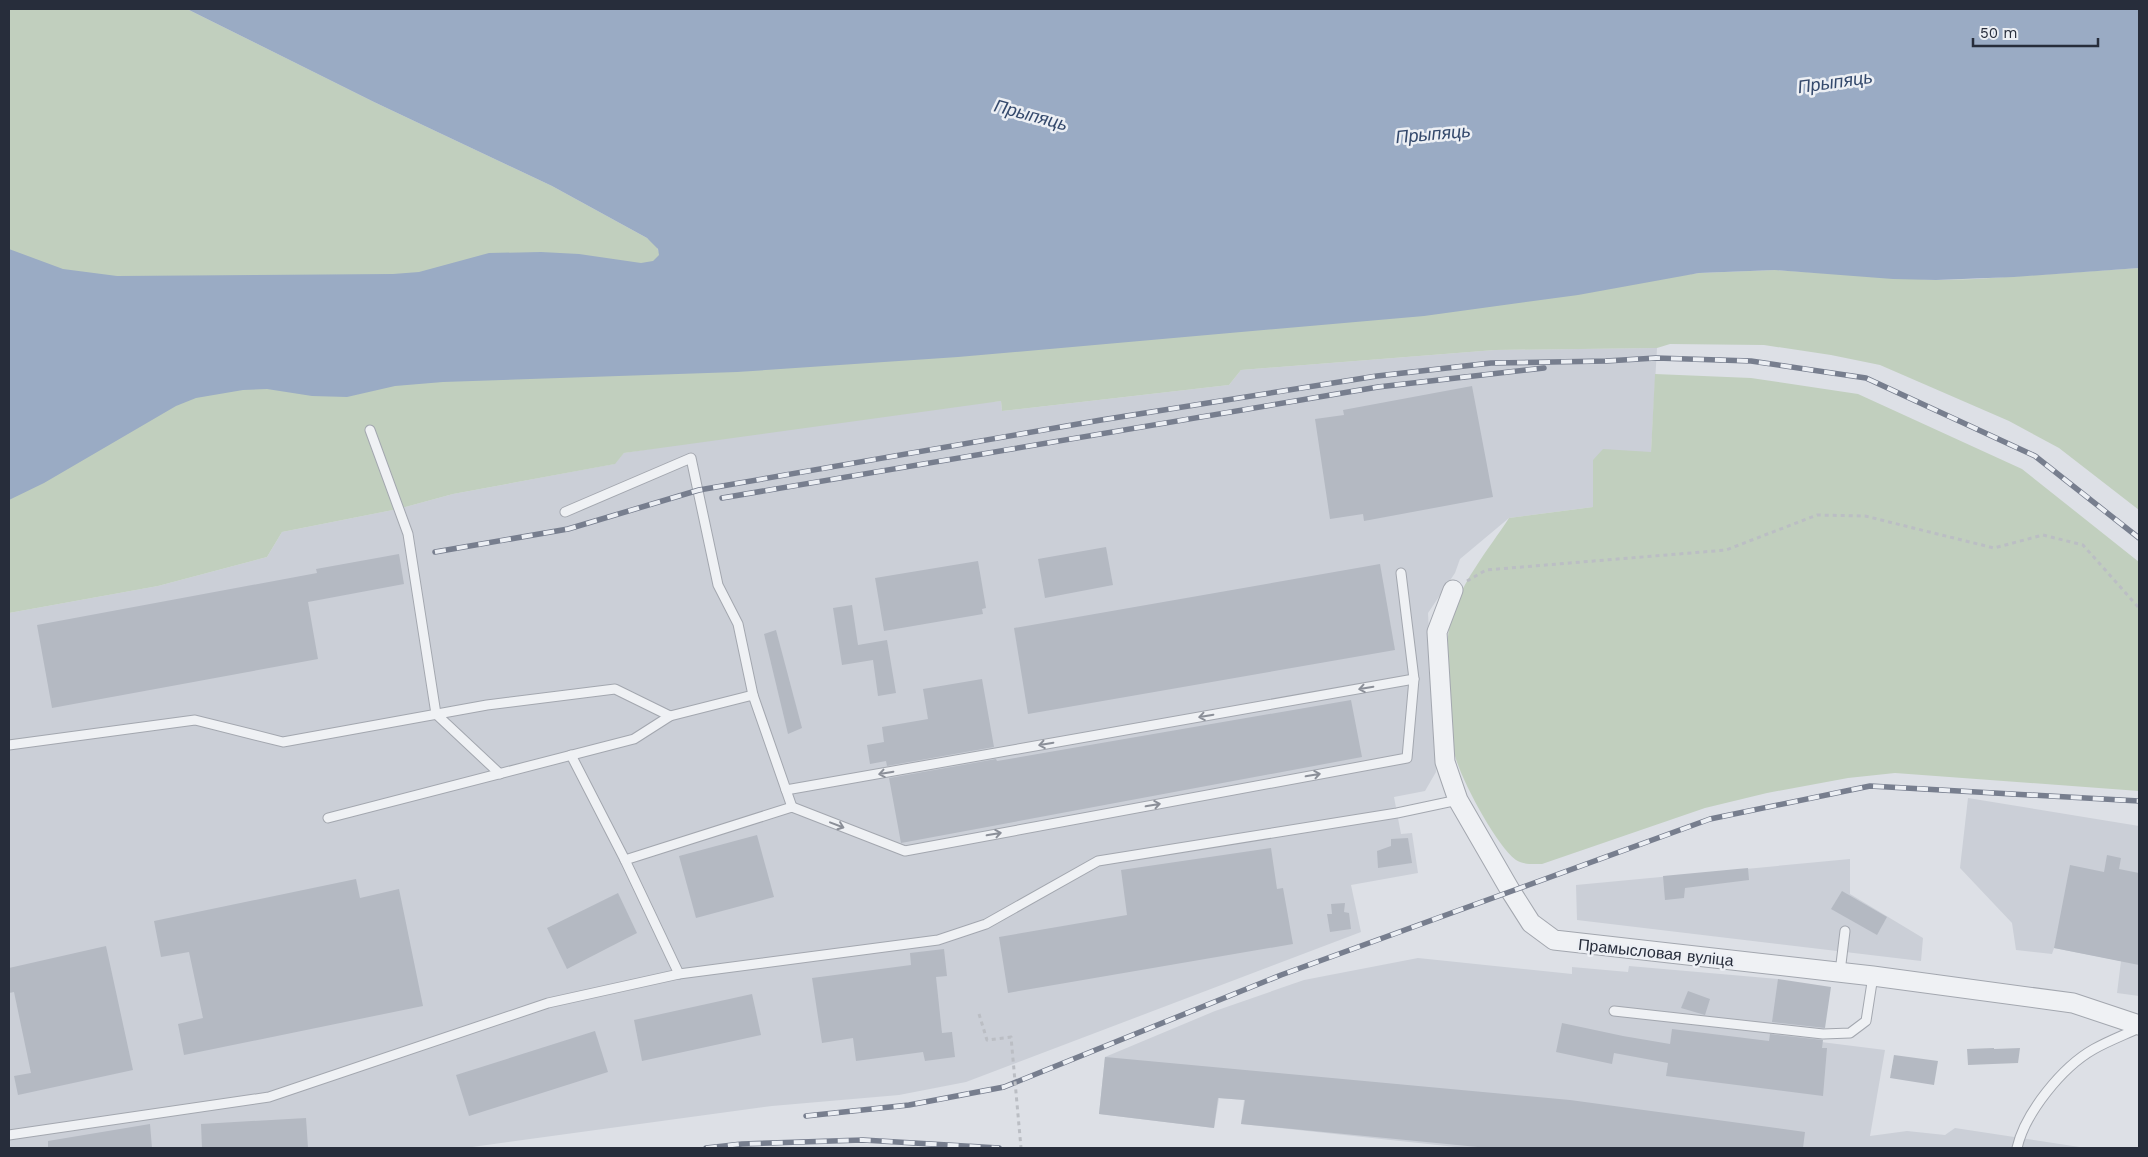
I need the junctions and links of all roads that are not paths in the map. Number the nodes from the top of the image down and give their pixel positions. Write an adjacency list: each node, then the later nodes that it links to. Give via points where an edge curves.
1 (370, 430): 7 (lane, via 408,534)
2 (565, 512): 6 (lane, via 691,458 718,585 738,624)
3 (1401, 573): 5 (lane)
4 (1453, 590): 13 (street, Прамысловая вуліца, via 1437,632 1445,762)
5 (1414, 680): 12 (lane, one-way to 12); 14 (lane, one-way to 5, via 905,850 1407,758)
6 (753, 695): 8 (lane); 12 (lane)
7 (436, 714): 8 (lane, via 615,689); 9 (lane, via 283,742 195,720); 11 (lane)
8 (670, 716): 10 (lane, via 634,740)
9 (9, 745)
10 (572, 755): 11 (lane); 16 (lane)
11 (500, 774): 15 (lane)
12 (786, 790): 14 (lane)
13 (1458, 800): 18 (street, Прамысловая вуліца, via 1531,924 1554,940); 19 (lane, via 1397,813 1098,861 986,924 938,940)
14 (792, 807): 16 (lane)
15 (328, 818)
16 (625, 860): 19 (lane)
17 (1845, 931): 18 (lane)
18 (1840, 972): 20 (street, Прамысловая вуліца)
19 (679, 974): 23 (lane, via 548,1002 269,1097)
20 (1873, 976): 21 (lane, via 1866,1021 1850,1033 1823,1034); 22 (street, Прамысловая вуліца, via 2073,1003)
21 (1614, 1011)
22 (2139, 1027): 24 (lane, via 2093,1049 2062,1074 2031,1117)
23 (9, 1135)
24 (2017, 1148)

